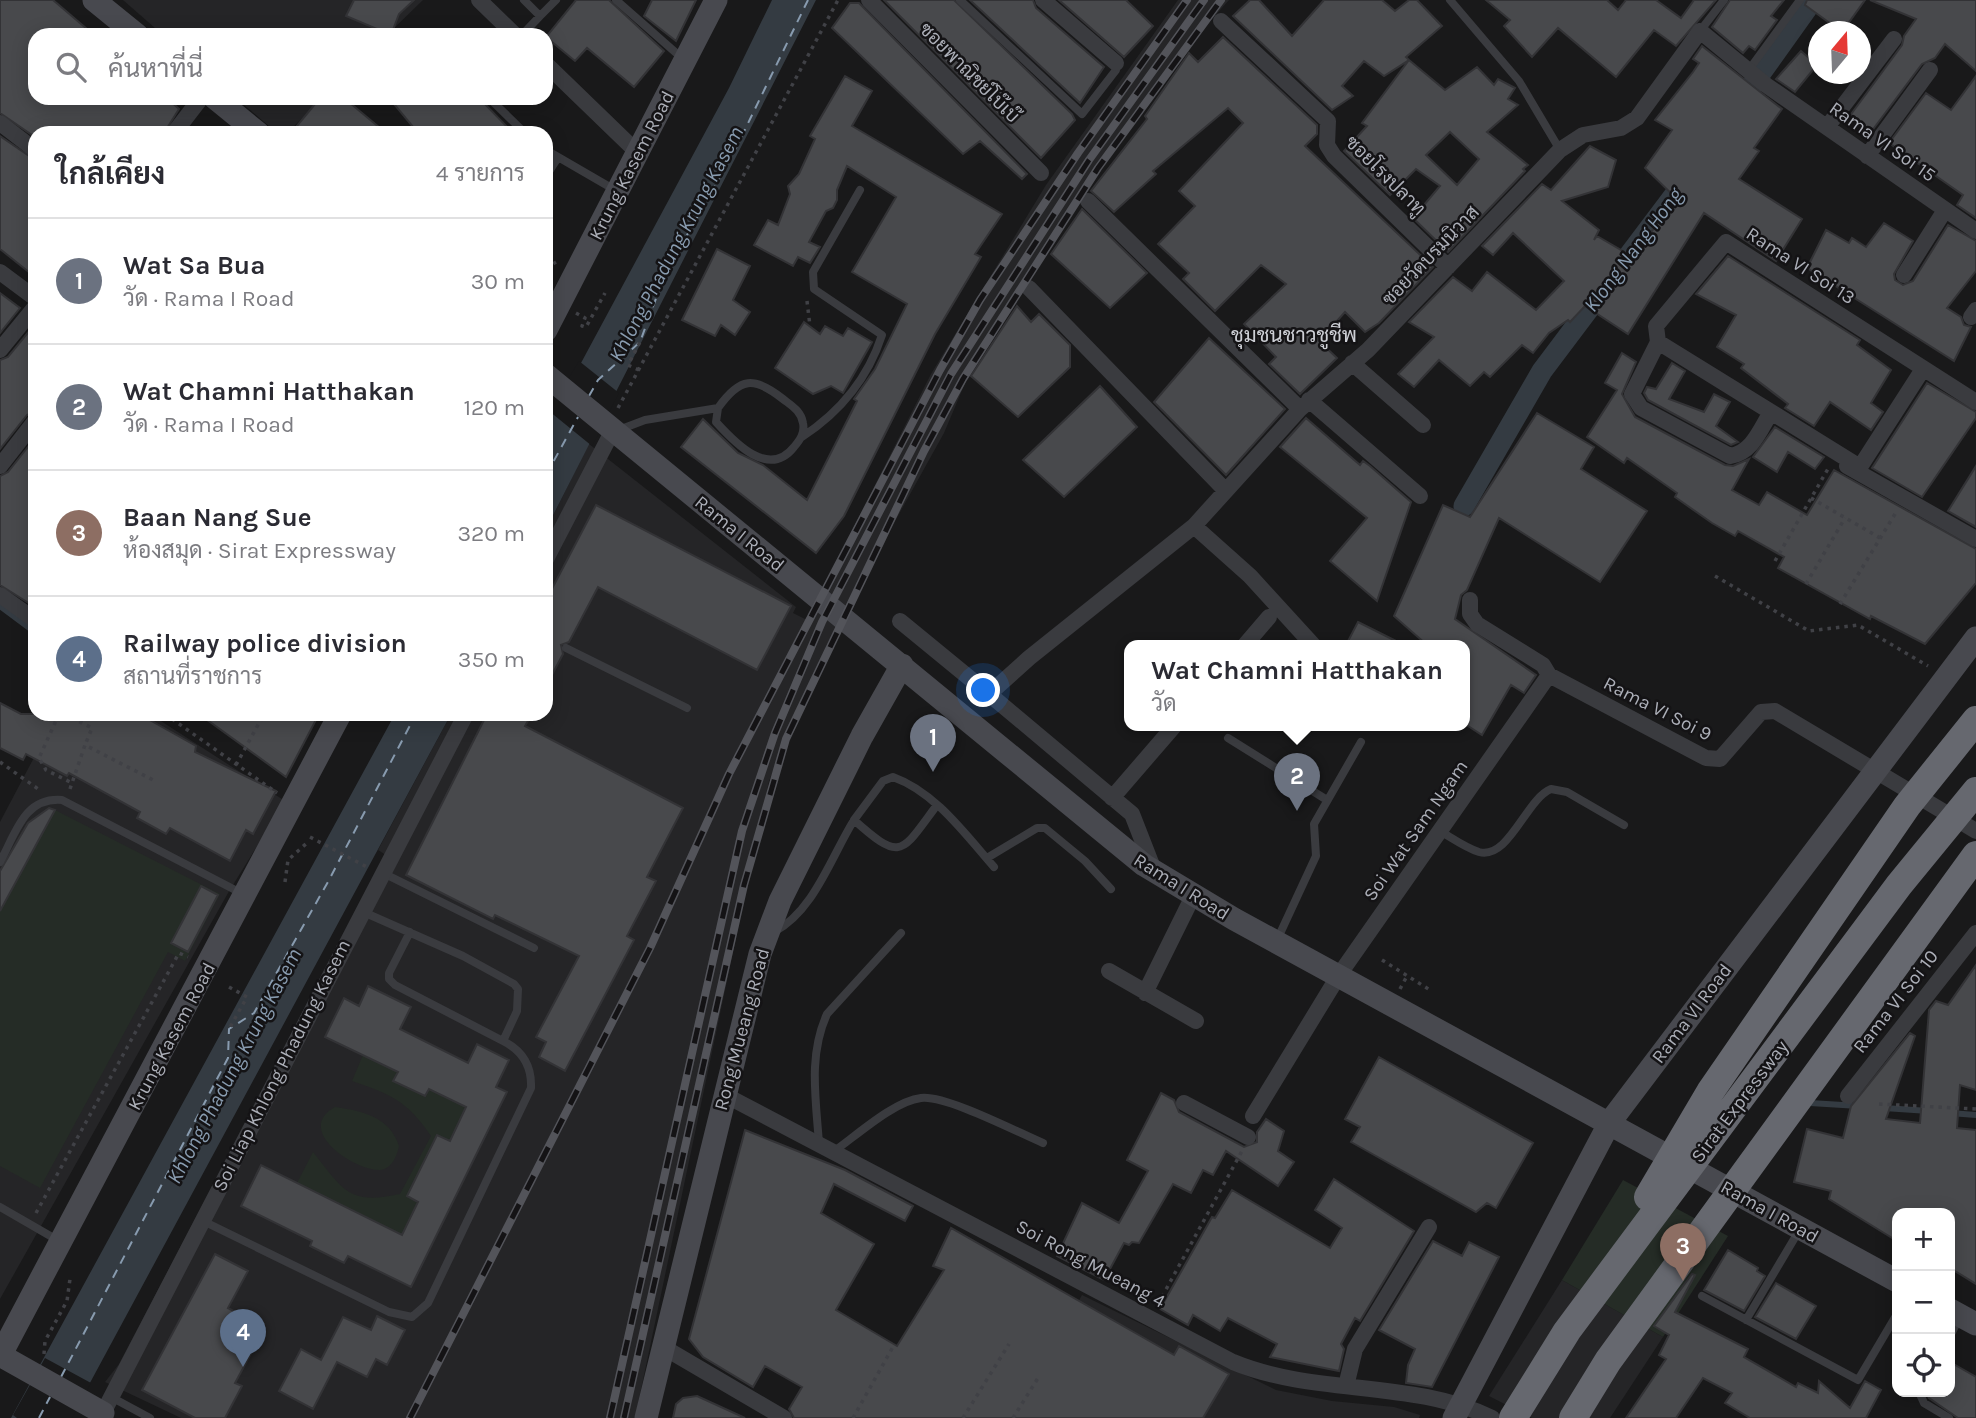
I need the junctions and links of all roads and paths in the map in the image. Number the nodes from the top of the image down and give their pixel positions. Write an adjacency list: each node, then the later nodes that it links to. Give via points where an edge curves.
1 (94, 0): 16 (main road)
2 (479, 0): 17 (street)
3 (524, 0): 14 (lane)
4 (556, 0): 14 (lane)
5 (617, 0): 21 (lane)
6 (716, 0): 21 (main road, Krung Kasem Road)
7 (838, 0): 63 (path)
8 (869, 0): 41 (street, ซอยพาณิชย์โบ๊เบ๊)
9 (960, 0): 22 (lane, via 1082,114 1116,70)
10 (1043, 0): 22 (street)
11 (1450, 0): 35 (lane, via 1527,90)
12 (1724, 0): 19 (lane)
13 (1800, 0): 25 (lane)
14 (540, 16): 18 (lane)
15 (1221, 20): 47 (street, ซอยโรงปลาทู, via 1328,121 1327,145 1334,156)
16 (128, 28)
17 (508, 28)
18 (529, 28)
19 (1700, 31): 25 (street, Rama VI Soi 15); 35 (street, ซอยวัดบรมนิวาส, via 1637,118 1621,128 1583,135)
20 (1894, 38): 33 (street)
21 (685, 61): 36 (main road, Krung Kasem Road)
22 (1116, 63)
23 (1930, 70): 38 (street)
24 (553, 71): 36 (street)
25 (1748, 71): 33 (street, Rama VI Soi 15)
26 (196, 105): 30 (street)
27 (224, 105): 31 (main road)
28 (496, 105): 32 (lane)
29 (0, 123): 34 (street)
30 (179, 126)
31 (249, 126)
32 (518, 126)
33 (1827, 127): 38 (street, Rama VI Soi 15)
34 (28, 145)
35 (1560, 150): 47 (street, ซอยวัดบรมนิวาส)
36 (638, 153): 43 (main road, Krung Kasem Road)
37 (553, 156): 39 (lane)
38 (1867, 156): 45 (street, Rama VI Soi 15)
39 (557, 159): 40 (lane); 43 (lane)
40 (553, 165)
41 (1041, 173)
42 (860, 190): 72 (lane, via 812,280 814,289 882,335 854,392)
43 (617, 192): 50 (main road, Krung Kasem Road)
44 (1088, 201): 66 (street)
45 (1945, 210): 46 (street, Rama VI Soi 15); 49 (street)
46 (1976, 231)
47 (1448, 267): 61 (street, ซอยวัดบรมนิวาส)
48 (0, 272): 53 (street)
49 (1905, 275)
50 (571, 281): 52 (main road); 56 (main road, Krung Kasem Road)
51 (1029, 288): 75 (street)
52 (553, 290)
53 (28, 293)
54 (605, 293): 57 (path, via 582,327)
55 (28, 316): 60 (street)
56 (553, 316)
57 (585, 318)
58 (640, 342): 63 (path, via 628,365)
59 (1658, 342): 62 (street, Rama VI Soi 13, via 1656,326 1726,242); 68 (street); 68 (street, Rama VI Soi 13, via 1632,394 1641,408 1730,456 1742,454 1750,446)
60 (0, 350)
61 (1352, 363): 66 (street, ซอยวัดบรมนิวาส); 69 (street)
62 (1923, 369): 65 (street, Rama VI Soi 13); 68 (street, via 1860,467)
63 (639, 370): 70 (path)
64 (553, 381): 70 (main road, Rama I Road)
65 (1976, 402)
66 (1304, 405): 75 (street, ซอยวัดบรมนิวาส); 76 (street)
67 (718, 408): 70 (lane); 72 (lane, via 716,422 756,458 782,458); 72 (lane, via 730,391 747,382 764,383 799,411)
68 (1771, 412)
69 (1423, 425)
70 (612, 429): 83 (street); 97 (main road, Rama I Road)
71 (28, 430): 74 (street)
72 (802, 437)
73 (1834, 459): 77 (path); 78 (street)
74 (0, 467)
75 (1226, 490): 80 (street, ซอยวัดบรมนิวาส)
76 (1420, 496)
77 (1811, 498): 79 (path); 84 (path)
78 (1905, 499): 81 (path); 82 (street)
79 (1845, 518): 81 (path); 86 (path)
80 (1194, 526): 95 (street, via 1250,576); 100 (street, ซอยวัดบรมนิวาส)
81 (1880, 538): 89 (path)
82 (1976, 539)
83 (553, 546)
84 (1775, 561)
85 (1715, 576): 99 (path, via 1809,631 1858,625)
86 (1806, 584)
87 (0, 595): 90 (street)
88 (1470, 600): 98 (street, Rama VI Soi 9, via 1470,614 1477,624 1543,665)
89 (1840, 604)
90 (28, 615)
91 (1269, 617): 94 (street)
92 (900, 621): 100 (street)
93 (1976, 638): 99 (main road, Rama VI Road)
94 (1249, 640)
95 (1308, 640)
96 (566, 648): 101 (lane)
97 (902, 665): 136 (main road, Rama I Road); 145 (main road, Rong Mueang Road, via 862,736)
98 (1549, 675): 115 (street, Rama VI Soi 9, via 1706,758 1720,758 1761,712 1769,710); 127 (street, Soi Wat Sam Ngam)
99 (1946, 677): 115 (main road, Rama VI Road)
100 (989, 694): 120 (street)
101 (687, 708)
102 (1976, 720): 182 (highway, via 1907,806 1710,1092)
103 (58, 721): 117 (path, via 39,758 46,770)
104 (77, 721): 112 (path, via 92,728)
105 (175, 721): 114 (path)
106 (260, 721): 114 (path)
107 (336, 721): 139 (main road, Krung Kasem Road)
108 (462, 721): 135 (street, Soi Liap Khlong Phadung Kasem)
109 (1170, 731): 120 (street)
110 (1228, 738): 122 (lane)
111 (1362, 742): 122 (lane)
112 (85, 745): 116 (path); 117 (path)
113 (0, 763): 121 (path, via 31,781)
114 (236, 765): 119 (path)
115 (1875, 769): 128 (street); 166 (main road, Rama VI Road)
116 (155, 781)
117 (73, 783): 123 (path)
118 (1976, 791): 182 (highway, Sirat Expressway, via 1899,885)
119 (282, 796)
120 (1112, 798): 136 (street, via 1139,826)
121 (46, 800): 123 (lane); 133 (lane, via 30,808)
122 (1327, 800): 146 (lane, via 1312,828 1317,849 1310,875)
123 (64, 801): 139 (lane)
124 (937, 805): 125 (lane, via 893,777 883,781); 125 (lane, via 901,847 892,849); 132 (lane)
125 (854, 820): 145 (lane, via 798,912)
126 (1624, 825): 127 (lane, via 1567,792 1551,789 1500,848 1490,852 1480,853)
127 (1440, 831): 153 (street, Soi Wat Sam Ngam)
128 (1976, 831)
129 (310, 837): 135 (path)
130 (307, 842): 137 (path, via 289,860)
131 (1976, 855): 201 (highway, via 1608,1361)
132 (987, 858): 134 (lane); 138 (lane, via 1037,828 1045,828)
133 (0, 862)
134 (994, 867)
135 (377, 872): 141 (street, Soi Liap Khlong Phadung Kasem); 147 (lane)
136 (1155, 873): 140 (main road, Rama I Road)
137 (285, 882)
138 (1111, 889)
139 (246, 895): 175 (main road, Krung Kasem Road)
140 (1193, 896): 146 (main road, Rama I Road); 156 (street)
141 (361, 911): 142 (lane); 171 (street, Soi Liap Khlong Phadung Kasem)
142 (410, 932): 159 (lane, via 514,984 517,1011); 159 (lane, via 389,979)
143 (901, 933): 169 (lane, via 827,1014 815,1045)
144 (1976, 933): 161 (street, Rama VI Soi 10)
145 (767, 935): 160 (main road, Rong Mueang Road)
146 (1276, 942): 153 (main road, Rama I Road)
147 (534, 948)
148 (173, 949): 149 (path)
149 (179, 953): 150 (path); 172 (path)
150 (190, 958)
151 (1382, 960): 155 (path)
152 (1109, 971): 156 (street)
153 (1339, 975): 165 (street, Soi Wat Sam Ngam); 166 (main road, Rama I Road)
154 (229, 987): 158 (path, via 247,997)
155 (1430, 990)
156 (1145, 993): 157 (street)
157 (1196, 1021)
158 (229, 1029)
159 (503, 1041): 171 (lane, via 528,1063 531,1088 428,1303 412,1317 389,1312)
160 (723, 1094): 169 (street, Soi Rong Mueang 4); 185 (main road, Rong Mueang Road)
161 (1848, 1096)
162 (1184, 1102): 167 (street)
163 (1879, 1104): 164 (path)
164 (1976, 1109)
165 (1253, 1116)
166 (1609, 1122): 174 (main road, Rama I Road); 192 (main road, Rama VI Road)
167 (1248, 1137): 179 (path)
168 (1043, 1143): 169 (lane, via 923,1097)
169 (826, 1148): 179 (street, Soi Rong Mueang 4)
170 (0, 1207): 172 (lane)
171 (201, 1220): 191 (street, Soi Liap Khlong Phadung Kasem)
172 (30, 1224): 175 (lane)
173 (1429, 1227): 189 (street, via 1355,1349)
174 (1801, 1228): 176 (main road, Rama I Road); 180 (lane)
175 (62, 1242): 187 (main road, Krung Kasem Road)
176 (1892, 1278)
177 (70, 1279): 186 (path, via 67,1301 45,1341)
178 (1702, 1296): 180 (lane)
179 (1150, 1318): 189 (street, Soi Rong Mueang 4, via 1262,1374)
180 (1746, 1320): 181 (lane, via 1858,1380)
181 (1892, 1322)
182 (1567, 1331): 200 (highway, Sirat Expressway)
183 (1009, 1344): 197 (path)
184 (894, 1345): 196 (path)
185 (663, 1347): 194 (main road, Rong Mueang Road); 195 (street)
186 (44, 1354)
187 (0, 1355): 191 (main road)
188 (1038, 1378): 198 (path)
189 (1346, 1386): 192 (street, Soi Rong Mueang 4)
190 (1921, 1397): 202 (lane)
191 (101, 1408): 193 (lane)
192 (1457, 1411): 199 (street, Soi Rong Mueang 4)
193 (150, 1418)
194 (646, 1418)
195 (784, 1418)
196 (853, 1418)
197 (963, 1418)
198 (1013, 1418)
199 (1492, 1418)
200 (1513, 1418)
201 (1573, 1418)
202 (1949, 1418)

